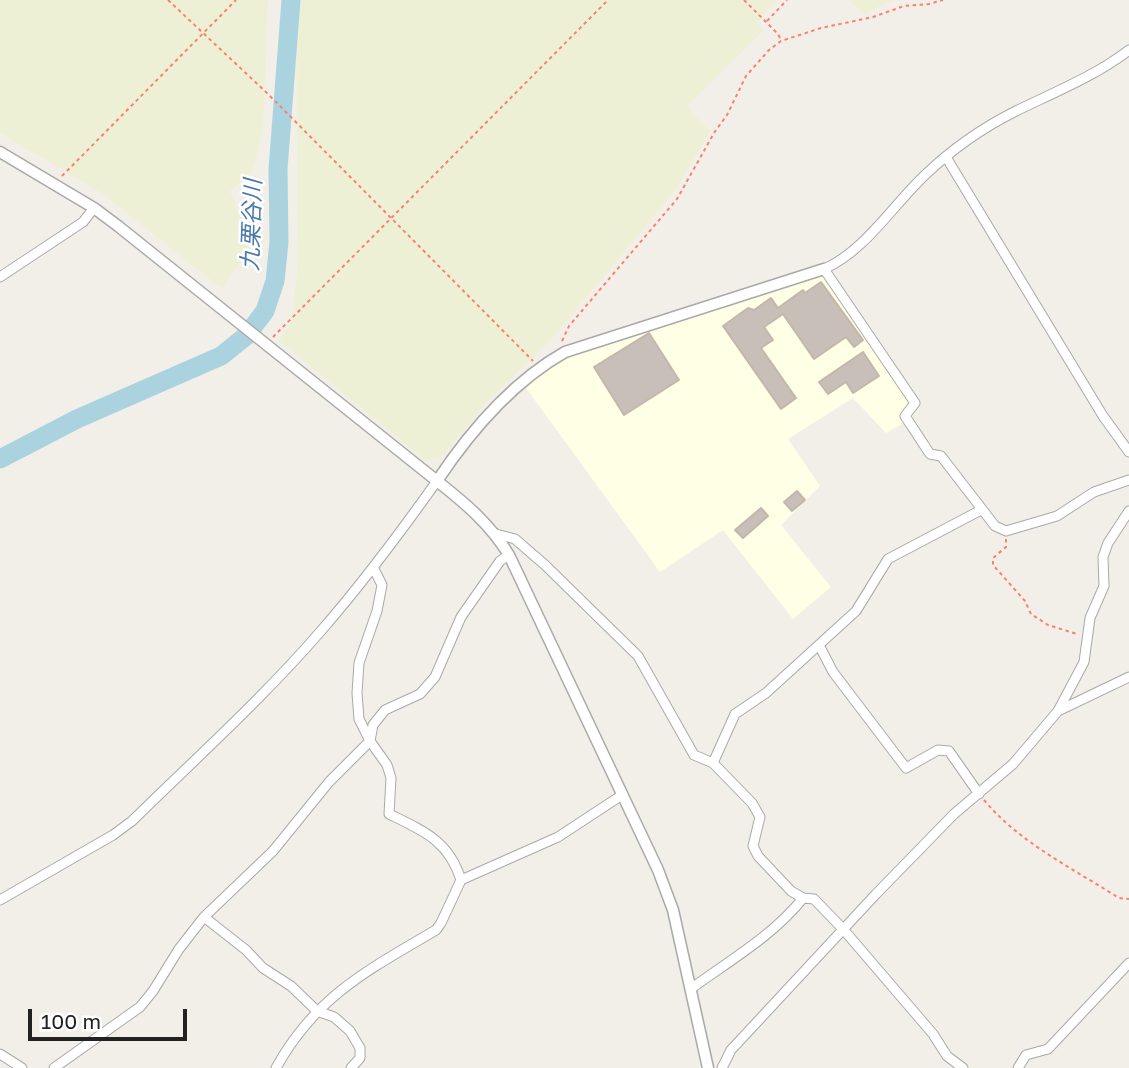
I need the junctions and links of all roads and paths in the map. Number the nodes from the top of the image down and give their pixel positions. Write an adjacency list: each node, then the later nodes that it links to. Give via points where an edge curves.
1 (168, 0): 8 (path)
2 (236, 0): 8 (path)
3 (608, 0): 15 (path)
4 (744, 0): 7 (path)
5 (787, 0): 7 (path)
6 (943, 0): 9 (path, via 904,6)
7 (766, 22): 9 (path)
8 (203, 34): 13 (path); 15 (path)
9 (781, 41): 19 (path, via 746,76 677,199 569,326 562,340)
10 (1129, 50): 12 (street, via 1088,77 996,121)
11 (0, 152): 13 (street)
12 (946, 157): 16 (street, via 855,249); 21 (street)
13 (56, 185): 14 (street)
14 (94, 208): 17 (street, via 83,222); 18 (street)
15 (391, 218): 18 (path); 20 (path)
16 (824, 269): 19 (street); 24 (street, via 915,403 905,416 930,454 941,456)
17 (0, 277)
18 (264, 343): 23 (street)
19 (565, 352): 20 (street)
20 (538, 367): 23 (street, via 505,397)
21 (1129, 452)
22 (1129, 480): 26 (street, via 1094,492 1056,516)
23 (437, 481): 27 (street); 29 (street)
24 (981, 510): 26 (street); 31 (street, via 888,559 856,611)
25 (1129, 511): 30 (street, via 1102,557 1104,586 1090,618)
26 (1006, 531): 30 (path, via 1006,547 993,558 993,565 1031,614 1048,625)
27 (496, 534): 28 (street); 35 (street, via 515,539 638,656 694,755)
28 (509, 555): 34 (street, via 461,617 435,677 421,694 385,710 373,724); 37 (street)
29 (374, 569): 34 (street, via 382,585 359,663 357,694 359,719); 40 (street, via 276,679 132,821)
30 (1088, 637): 33 (street, via 1084,662)
31 (819, 645): 35 (street, via 766,693 735,713); 36 (street, via 832,672 906,768 938,750 949,751)
32 (1129, 677): 33 (street)
33 (1058, 711): 36 (street, via 1013,764)
34 (370, 741): 38 (street, via 391,778 389,814 427,832 448,851); 42 (street, via 329,782 273,851)
35 (713, 763): 39 (street, via 760,817 753,846 758,856)
36 (979, 794): 41 (path, via 1023,837); 43 (street)
37 (622, 795): 38 (street, via 558,838); 45 (street, via 673,909)
38 (461, 880): 46 (street, via 436,930 358,975)
39 (803, 898): 43 (street, via 814,899); 45 (street, via 763,936)
40 (0, 900)
41 (1129, 900)
42 (204, 917): 46 (street); 49 (street, via 140,1007)
43 (843, 929): 53 (street, via 732,1050); 54 (street, via 947,1056)
44 (1129, 963): 55 (street, via 1048,1048 1026,1055)
45 (691, 988): 52 (street)
46 (317, 1011): 50 (street); 51 (street, via 351,1031 360,1058)
47 (0, 1054): 48 (street)
48 (22, 1068)
49 (54, 1068)
50 (276, 1068)
51 (351, 1068)
52 (708, 1068)
53 (722, 1068)
54 (962, 1068)
55 (1018, 1068)

